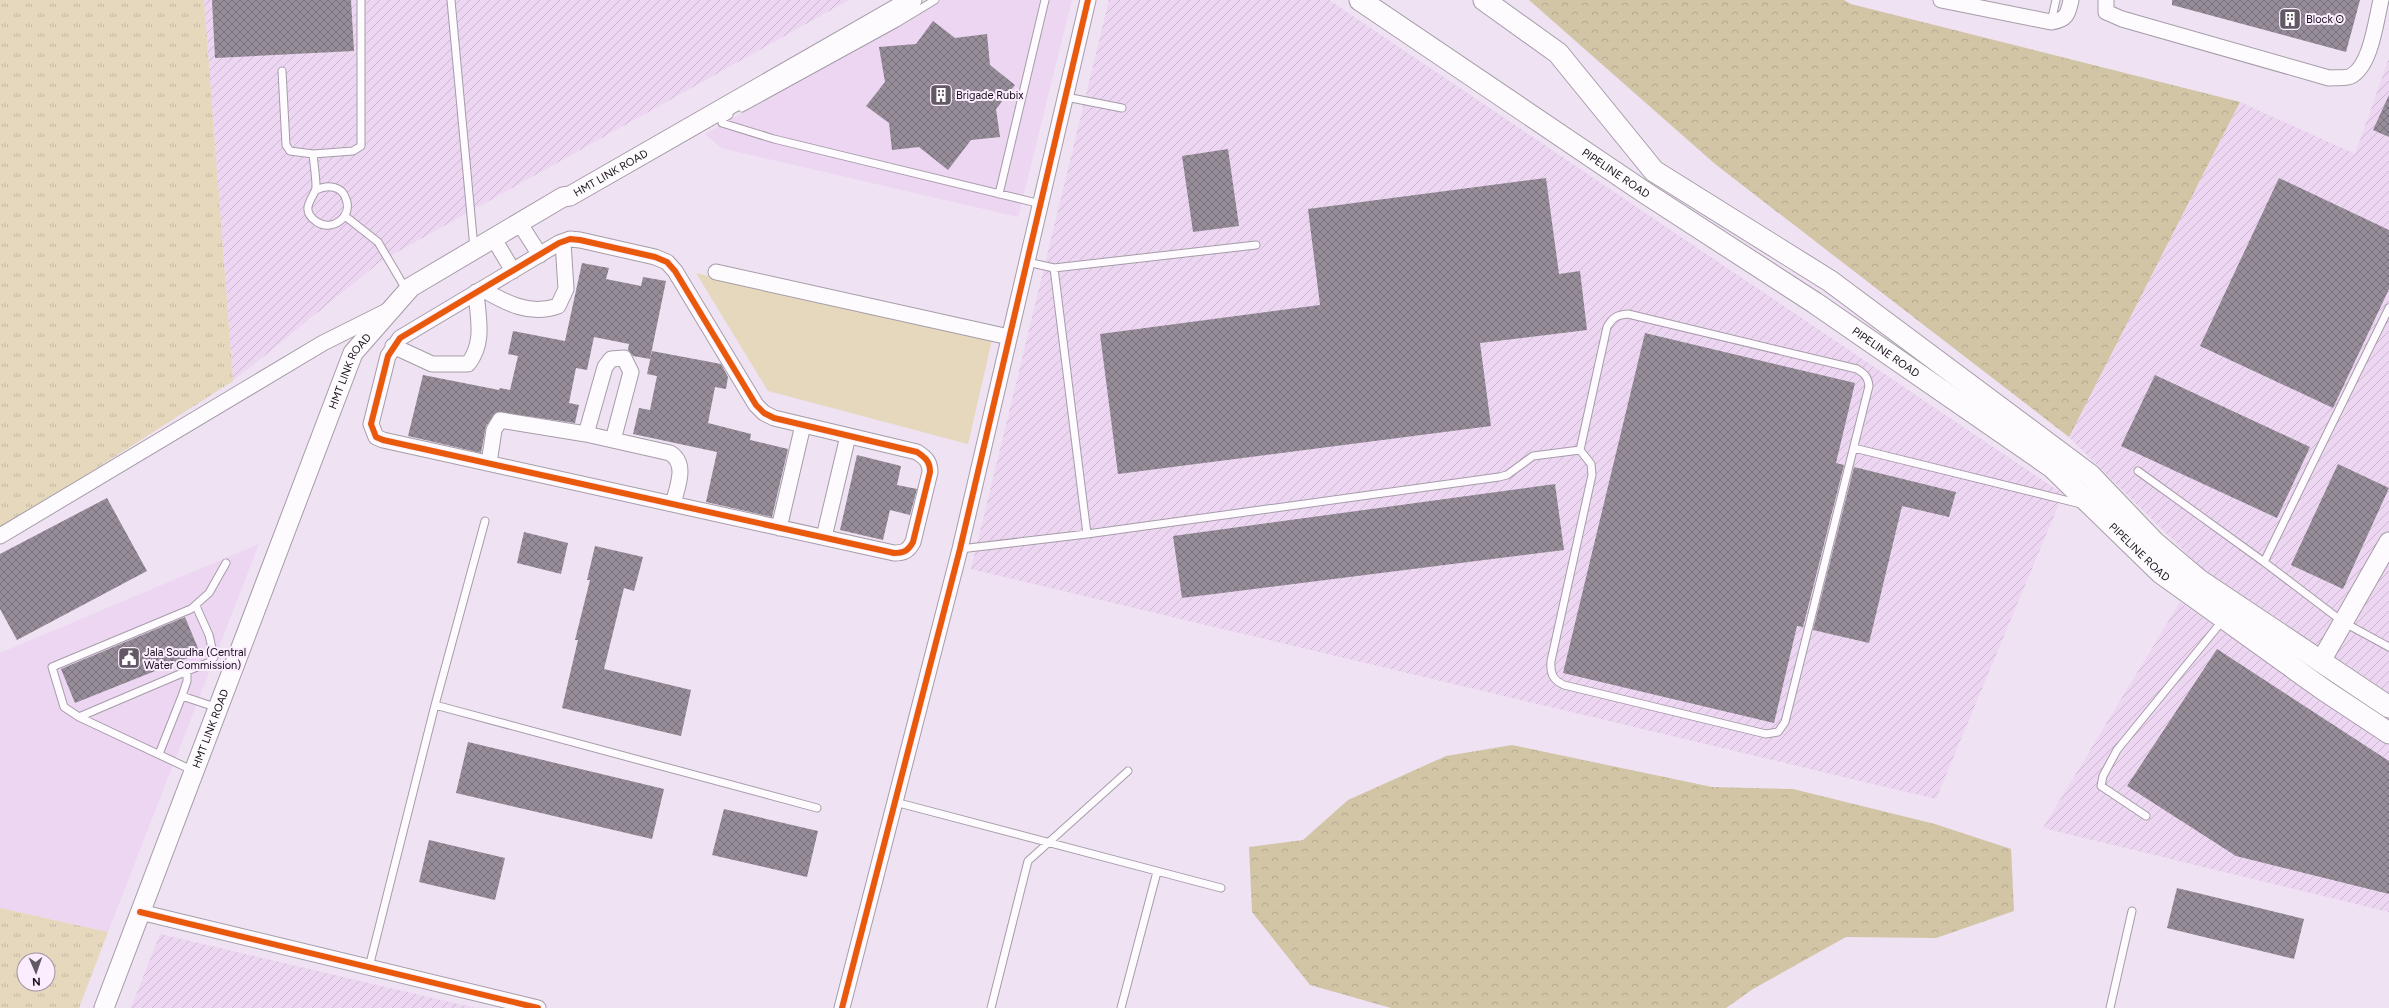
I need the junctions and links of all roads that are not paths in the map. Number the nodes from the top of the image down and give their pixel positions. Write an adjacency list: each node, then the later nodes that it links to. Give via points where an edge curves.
1 (361, 0): 21 (lane, via 361,146 353,150)
2 (451, 0): 30 (lane)
3 (912, 0): 15 (street, HMT LINK ROAD)
4 (935, 0): 15 (lane)
5 (1045, 0): 23 (lane)
6 (1088, 0): 19 (street)
7 (1360, 0): 51 (main road, PIPELINE ROAD, via 1973,410 2052,467)
8 (1484, 0): 58 (main road, PIPELINE ROAD, via 1558,53 1654,171 1830,281 2090,475)
9 (1941, 0): 13 (street)
10 (2056, 0): 16 (lane)
11 (2071, 0): 16 (street, via 2067,16 2063,20)
12 (2381, 0): 14 (street, via 2369,53 2359,69 2350,76 2329,78 2122,19)
13 (1971, 3): 16 (street)
14 (2106, 6)
15 (894, 17): 17 (street, HMT LINK ROAD)
16 (2051, 22)
17 (846, 44): 23 (lane, via 722,119 722,123 774,139); 26 (street, HMT LINK ROAD, via 570,196 563,197)
18 (282, 71): 21 (lane, via 286,145 290,151)
19 (1066, 97): 20 (lane); 24 (street)
20 (1122, 108)
21 (313, 154): 22 (lane)
22 (316, 190): 25 (lane, via 329,186 342,191 348,203); 25 (lane, via 309,200 308,207 313,219 323,225 330,225 336,224)
23 (999, 194): 24 (lane)
24 (1041, 204): 32 (street)
25 (345, 216): 36 (lane, via 378,242)
26 (520, 224): 27 (street, HMT LINK ROAD); 31 (street)
27 (494, 239): 30 (street, HMT LINK ROAD); 34 (street)
28 (563, 242): 31 (street); 37 (street, via 566,289 558,306 545,311 513,306); 42 (street, via 580,240 667,262 756,405 774,418)
29 (1256, 245): 33 (lane)
30 (474, 250): 36 (street, HMT LINK ROAD)
31 (540, 255): 34 (street)
32 (1027, 262): 33 (lane); 40 (street)
33 (1054, 268): 54 (lane)
34 (513, 271): 37 (street)
35 (716, 272): 40 (street)
36 (407, 291): 39 (street, HMT LINK ROAD)
37 (479, 291): 41 (street, via 407,332); 41 (street, via 480,334 475,355 468,364 432,364)
38 (2389, 308): 60 (lane)
39 (392, 309): 55 (street, via 323,343); 72 (street, HMT LINK ROAD, via 354,353)
40 (1010, 337): 59 (street)
41 (393, 346): 48 (street, via 388,356 371,424 376,437)
42 (803, 424): 44 (street); 53 (street)
43 (586, 434): 45 (street); 45 (street, via 605,367 611,359 624,358 631,372); 48 (street, via 500,420 494,430)
44 (848, 436): 56 (street); 56 (street, via 917,452 930,464 914,542 903,553 894,553)
45 (614, 440): 50 (street, via 670,453 676,457 680,469)
46 (1854, 448): 47 (lane, via 1869,386 1864,373 1857,369 1628,314 1618,315 1607,327); 47 (lane, via 1785,722 1778,732 1772,734 1564,685 1552,676 1551,661 1592,475 1592,464); 51 (lane, via 2052,498)
47 (1580, 450): 54 (lane, via 1533,456 1510,473 1499,477)
48 (489, 463): 50 (street)
49 (2138, 471): 60 (lane)
50 (673, 504): 53 (street)
51 (2095, 506): 58 (main road, PIPELINE ROAD)
52 (486, 521): 70 (lane)
53 (779, 528): 56 (street)
54 (1087, 534): 59 (lane)
55 (0, 536)
56 (824, 537)
57 (2389, 542): 64 (street)
58 (2148, 547): 63 (main road, PIPELINE ROAD, via 2161,573)
59 (960, 549): 78 (street)
60 (2264, 562): 64 (lane)
61 (226, 563): 62 (lane, via 209,593)
62 (196, 606): 67 (lane, via 209,635 214,657 210,662); 73 (lane, via 52,667 64,707)
63 (2230, 611): 66 (main road, PIPELINE ROAD); 68 (main road, PIPELINE ROAD); 80 (lane, via 2117,750 2103,776 2101,786)
64 (2343, 622): 65 (lane); 66 (street)
65 (2389, 647)
66 (2321, 661): 68 (main road); 71 (main road, PIPELINE ROAD)
67 (187, 671): 69 (lane); 73 (lane)
68 (2310, 679): 74 (main road, PIPELINE ROAD)
69 (182, 696): 72 (lane); 75 (lane)
70 (435, 706): 79 (lane); 86 (lane)
71 (2389, 706)
72 (218, 708): 76 (street, HMT LINK ROAD)
73 (80, 717): 75 (lane)
74 (2389, 733)
75 (159, 754): 76 (lane)
76 (194, 771): 85 (street, HMT LINK ROAD)
77 (1128, 771): 81 (lane)
78 (895, 802): 81 (lane); 89 (street)
79 (817, 808)
80 (2146, 816)
81 (1048, 842): 82 (lane); 90 (lane, via 1028,861)
82 (1157, 872): 83 (lane); 91 (lane)
83 (1221, 888)
84 (2132, 911): 92 (lane)
85 (140, 912): 86 (street); 87 (street, HMT LINK ROAD)
86 (369, 968): 88 (street)
87 (104, 1008)
88 (538, 1008)
89 (842, 1008)
90 (991, 1008)
91 (1121, 1008)
92 (2110, 1008)

